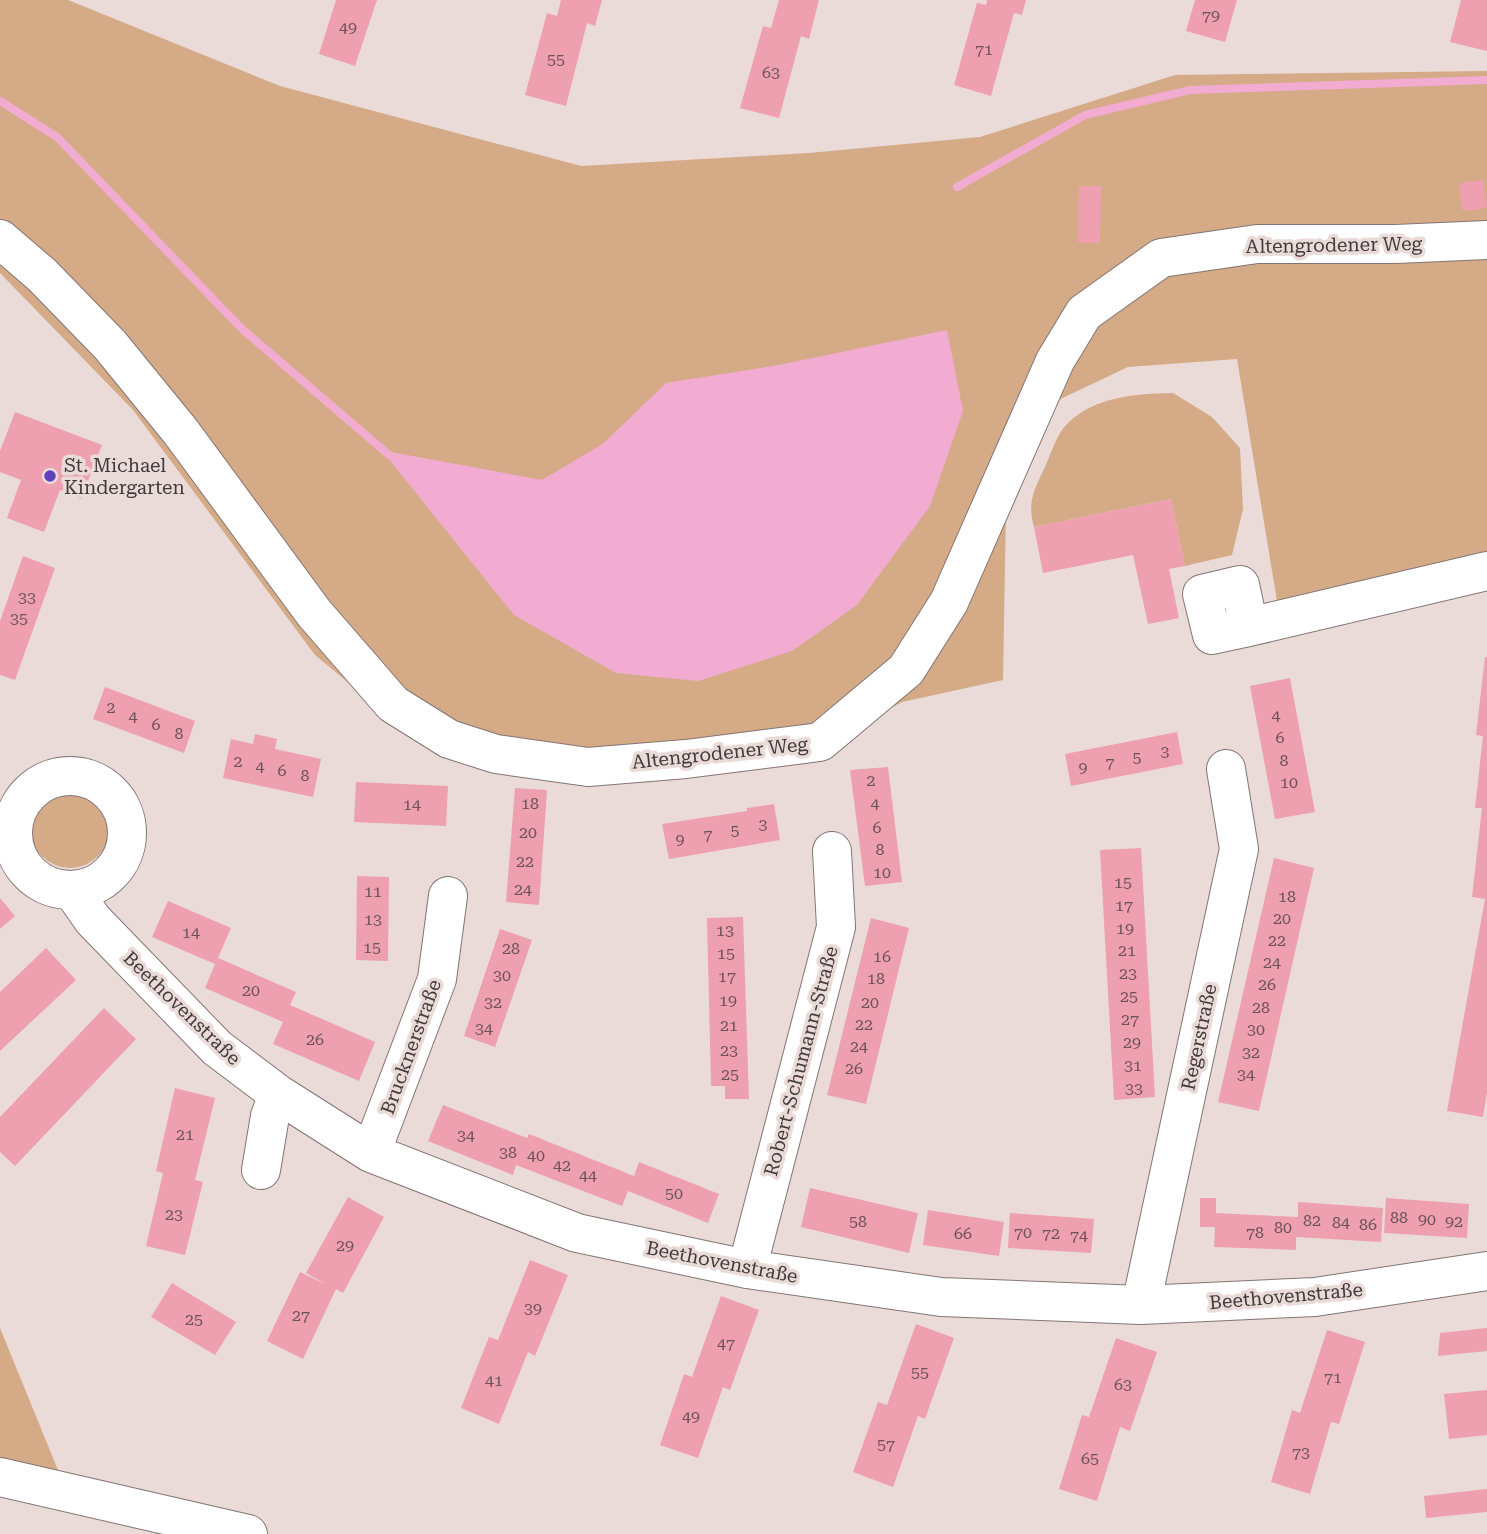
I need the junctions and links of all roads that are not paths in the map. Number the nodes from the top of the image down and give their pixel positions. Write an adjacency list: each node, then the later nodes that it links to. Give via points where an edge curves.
1 (0, 239): 2 (street, Altengrodener Weg, via 110,345 181,432 314,613 393,704 449,739 496,754 588,767 820,742 906,670 949,602 1055,361 1084,313 1161,258 1257,244)
2 (1487, 240)
3 (1487, 571): 4 (street)
4 (1249, 627)
5 (1226, 769): 15 (street, Regerstraße, via 1239,849)
6 (6, 839): 8 (street, via 26,870 40,881); 8 (street, via 21,803 49,779 82,776 110,792 127,823 120,861 108,876)
7 (832, 851): 13 (street, Robert-Schumann-Straße, via 836,927)
8 (72, 890): 10 (street, Beethovenstraße, via 93,920 217,1048)
9 (448, 897): 11 (street, Brucknerstraße, via 437,979)
10 (278, 1094): 11 (street, Beethovenstraße); 12 (street)
11 (371, 1153): 13 (street, Beethovenstraße, via 577,1233)
12 (261, 1170)
13 (747, 1269): 15 (street, Beethovenstraße, via 941,1297)
14 (1487, 1271): 15 (street, Beethovenstraße, via 1315,1297)
15 (1142, 1306)
16 (0, 1477): 17 (street)
17 (248, 1534)

